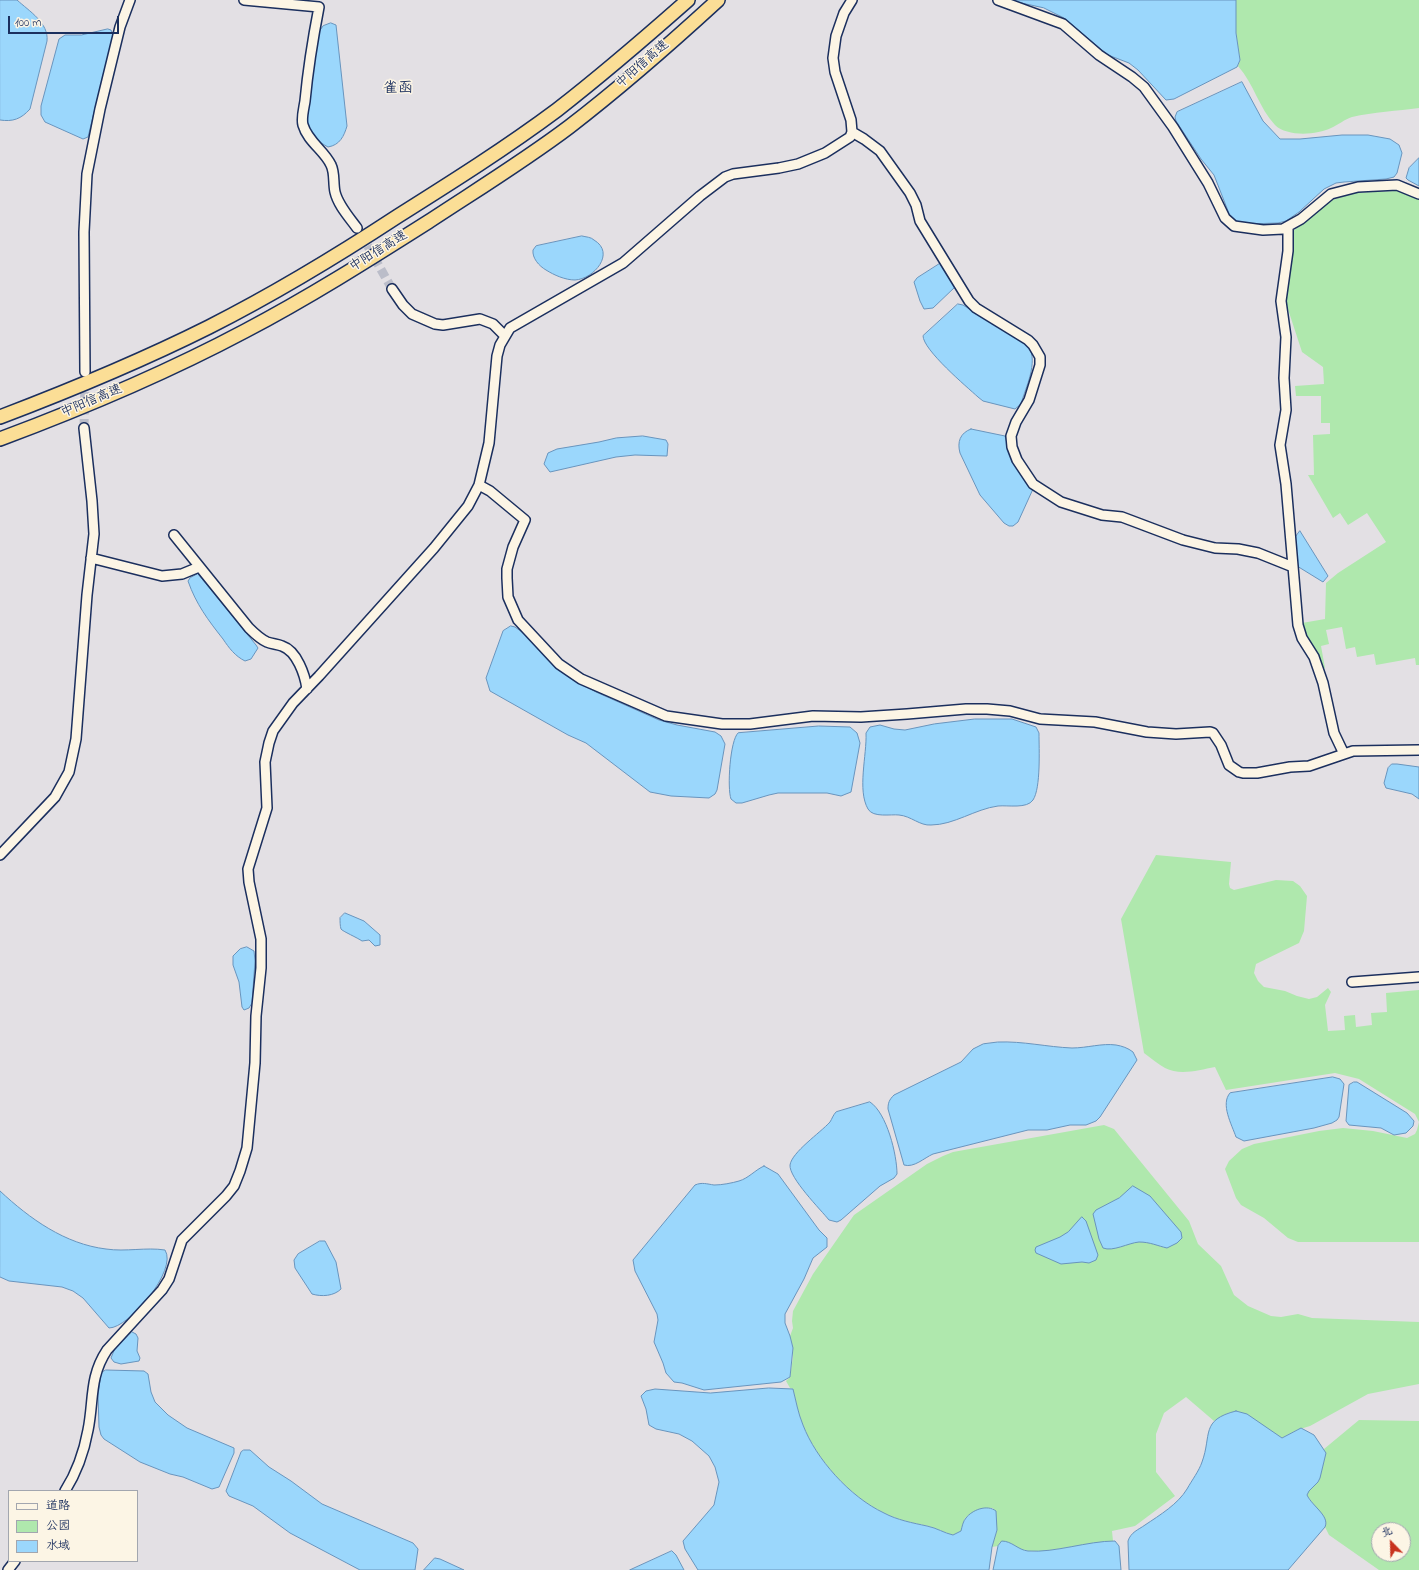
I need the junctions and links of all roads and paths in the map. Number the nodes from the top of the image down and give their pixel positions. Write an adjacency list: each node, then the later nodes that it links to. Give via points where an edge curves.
1 (130, 0): 13 (street, via 120,27 87,174 84,240)
2 (244, 0): 10 (street, via 319,7 309,61 303,124 307,134 330,164 337,198)
3 (688, 0): 14 (highway, 中阳信高速, via 592,82 528,131 432,195 327,260 269,295 202,330 110,372)
4 (718, 0): 16 (highway, 中阳信高速, via 632,76 568,127 482,187 382,251 217,346 118,391)
5 (852, 0): 7 (street, via 838,29 833,58 834,72 851,120)
6 (998, 0): 9 (street, via 1063,24 1099,55 1138,81 1173,126 1229,223 1241,228 1263,230)
7 (852, 132): 12 (street, via 850,138 840,145 798,164 725,177 623,263 510,328); 21 (street, via 880,151 910,193 920,221 969,301 1028,340 1038,352 1040,365 1029,400 1011,436 1017,460 1034,484 1061,502 1095,513 1122,517 1183,540 1216,548 1258,553)
8 (1419, 194): 9 (street, via 1397,185 1345,190 1331,194 1307,215)
9 (1288, 227): 21 (street, via 1288,251 1281,301 1286,337 1286,410 1280,445)
10 (357, 228)
11 (392, 289): 12 (street, via 412,314 435,324 480,319 493,324)
12 (506, 336): 17 (street, via 500,344 497,356 489,443)
13 (85, 372)
14 (0, 417)
15 (84, 428): 19 (street, via 93,509 94,534)
16 (0, 439)
17 (479, 484): 22 (street, via 468,506 454,525); 24 (street, via 524,520 513,547 507,574 508,597 518,620 559,664 581,679 666,716 722,724 750,724 813,716 900,715 966,709 1006,711 1040,719 1095,722 1147,732 1210,732 1221,745 1230,765 1239,772 1248,774 1309,766)
18 (174, 535): 20 (street)
19 (91, 558): 20 (street, via 162,576 182,574); 25 (street, via 76,739 69,772 55,797)
20 (199, 567): 22 (street, via 260,639 284,646 290,651 300,665)
21 (1293, 567): 24 (street, via 1300,632 1314,657 1323,683 1334,733)
22 (307, 689): 28 (street, via 278,723 269,743 266,762 267,808 248,869 261,939 261,968 251,1111 243,1163 234,1186 182,1240 169,1280 162,1290 102,1357 93,1381 88,1430 81,1460)
23 (1419, 750): 24 (street, via 1353,751)
24 (1344, 754)
25 (0, 855)
26 (1419, 977): 27 (street)
27 (1352, 982)
28 (66, 1490)
29 (14, 1562): 30 (street)
30 (8, 1570)

